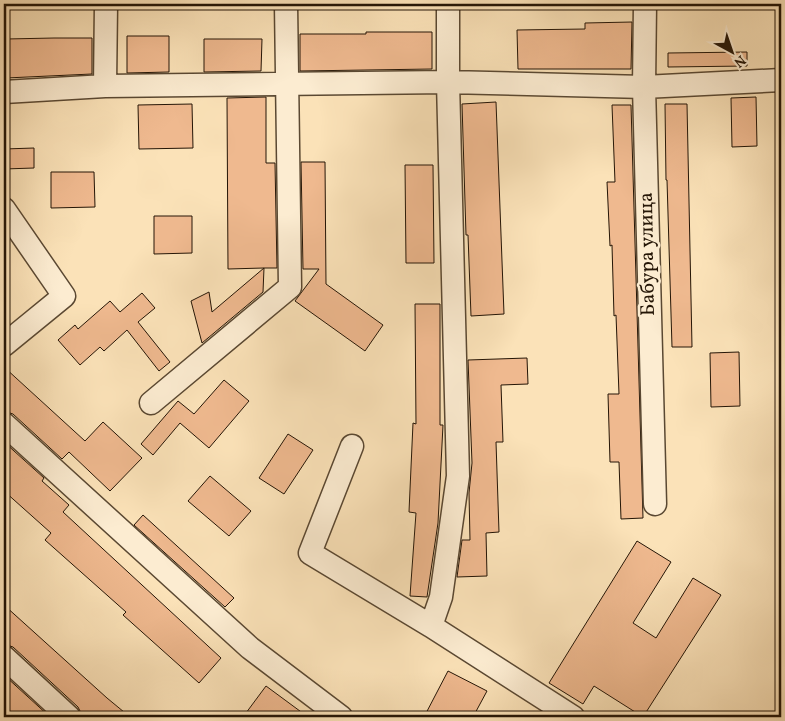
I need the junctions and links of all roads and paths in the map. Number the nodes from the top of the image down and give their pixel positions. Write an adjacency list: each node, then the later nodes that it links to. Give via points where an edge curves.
1 (106, 4): 8 (street)
2 (286, 4): 7 (street)
3 (448, 4): 6 (street)
4 (645, 4): 9 (street, Бабура улица)
5 (781, 80): 9 (street)
6 (448, 82): 7 (street); 9 (street); 17 (street, via 458,476 441,597)
7 (286, 84): 8 (street); 13 (street, via 290,287)
8 (105, 86): 10 (street)
9 (644, 87): 16 (street, Бабура улица)
10 (4, 92)
11 (4, 209): 12 (street, via 64,296)
12 (4, 344)
13 (151, 403)
14 (4, 424): 20 (street, via 250,648)
15 (352, 446): 17 (street, via 310,553)
16 (654, 504)
17 (431, 626): 21 (street)
18 (4, 657): 19 (street)
19 (69, 717)
20 (341, 717)
21 (573, 717)

